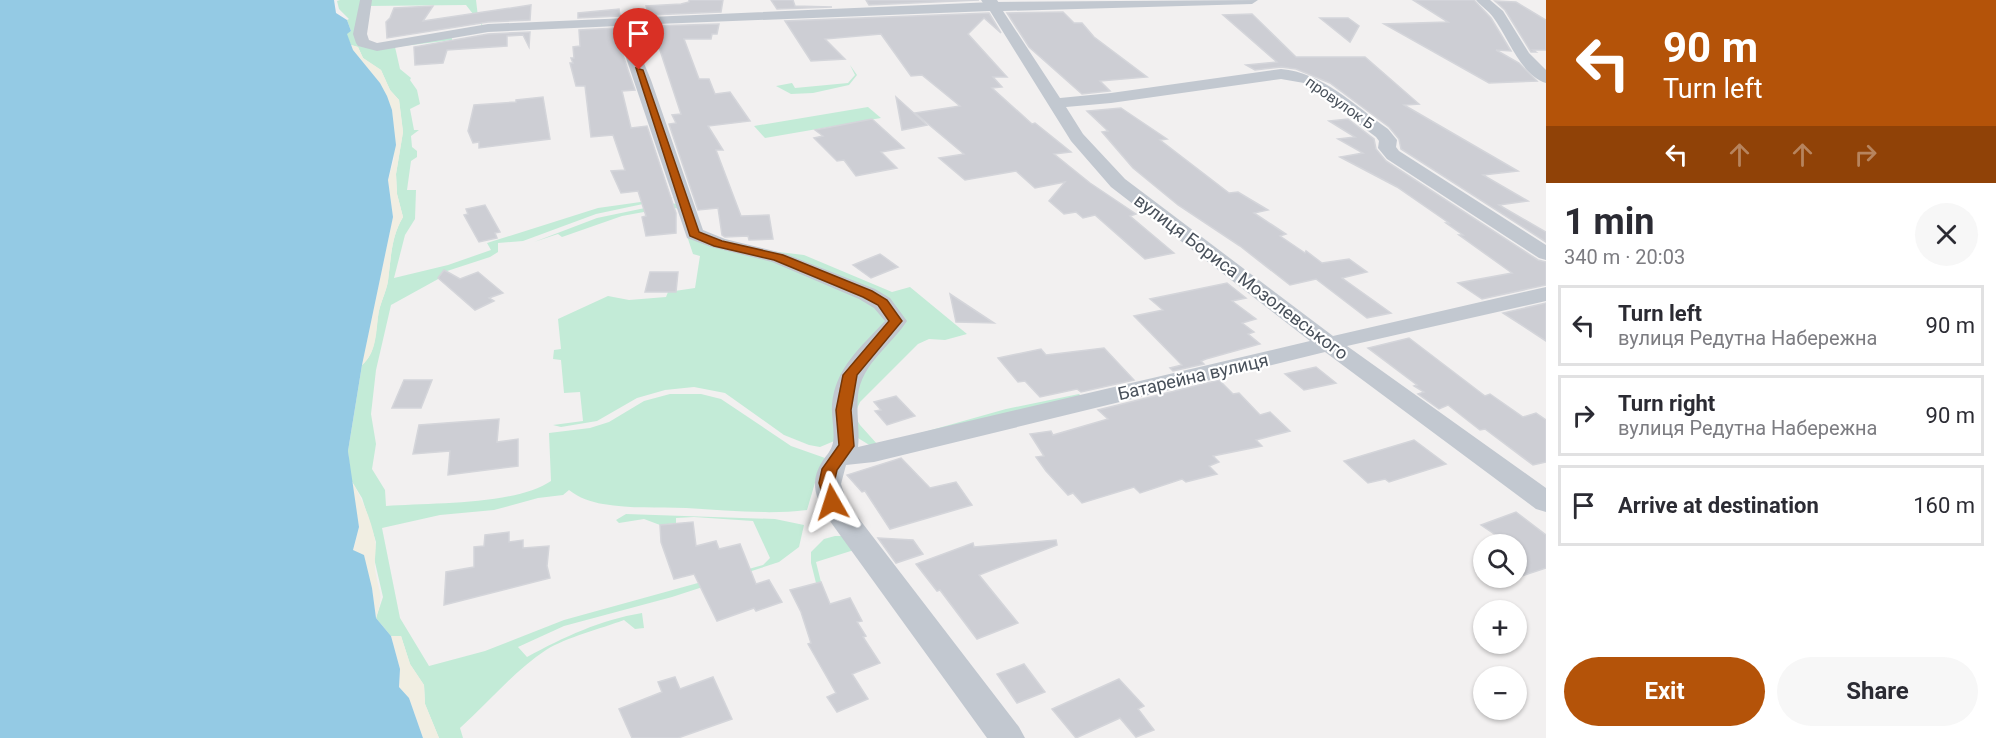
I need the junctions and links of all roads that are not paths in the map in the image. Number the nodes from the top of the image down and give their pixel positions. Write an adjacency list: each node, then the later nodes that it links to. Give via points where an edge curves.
1 (366, 0): 5 (street, via 360,34 363,43 376,47 488,28)
2 (1252, 0): 4 (street)
3 (1482, 0): 6 (street, via 1498,14 1523,56)
4 (991, 3): 5 (street); 7 (street, вулиця Бориса Мозолевського)
5 (626, 23): 11 (street, via 626,37 694,234 778,258 867,294 882,303 896,321 850,375 844,410 846,446)
6 (1546, 78)
7 (1054, 103): 8 (street, провулок Б, via 1281,74 1302,77 1382,133 1392,155); 10 (street, вулиця Бориса Мозолевського, via 1084,146 1119,183)
8 (1546, 254)
9 (1546, 294): 10 (street, Батарейна вулиця)
10 (1329, 344): 11 (street, Батарейна вулиця, via 874,453); 12 (street, вулиця Бориса Мозолевського)
11 (839, 456): 13 (street, via 826,483 832,502)
12 (1546, 502)
13 (1007, 738)

